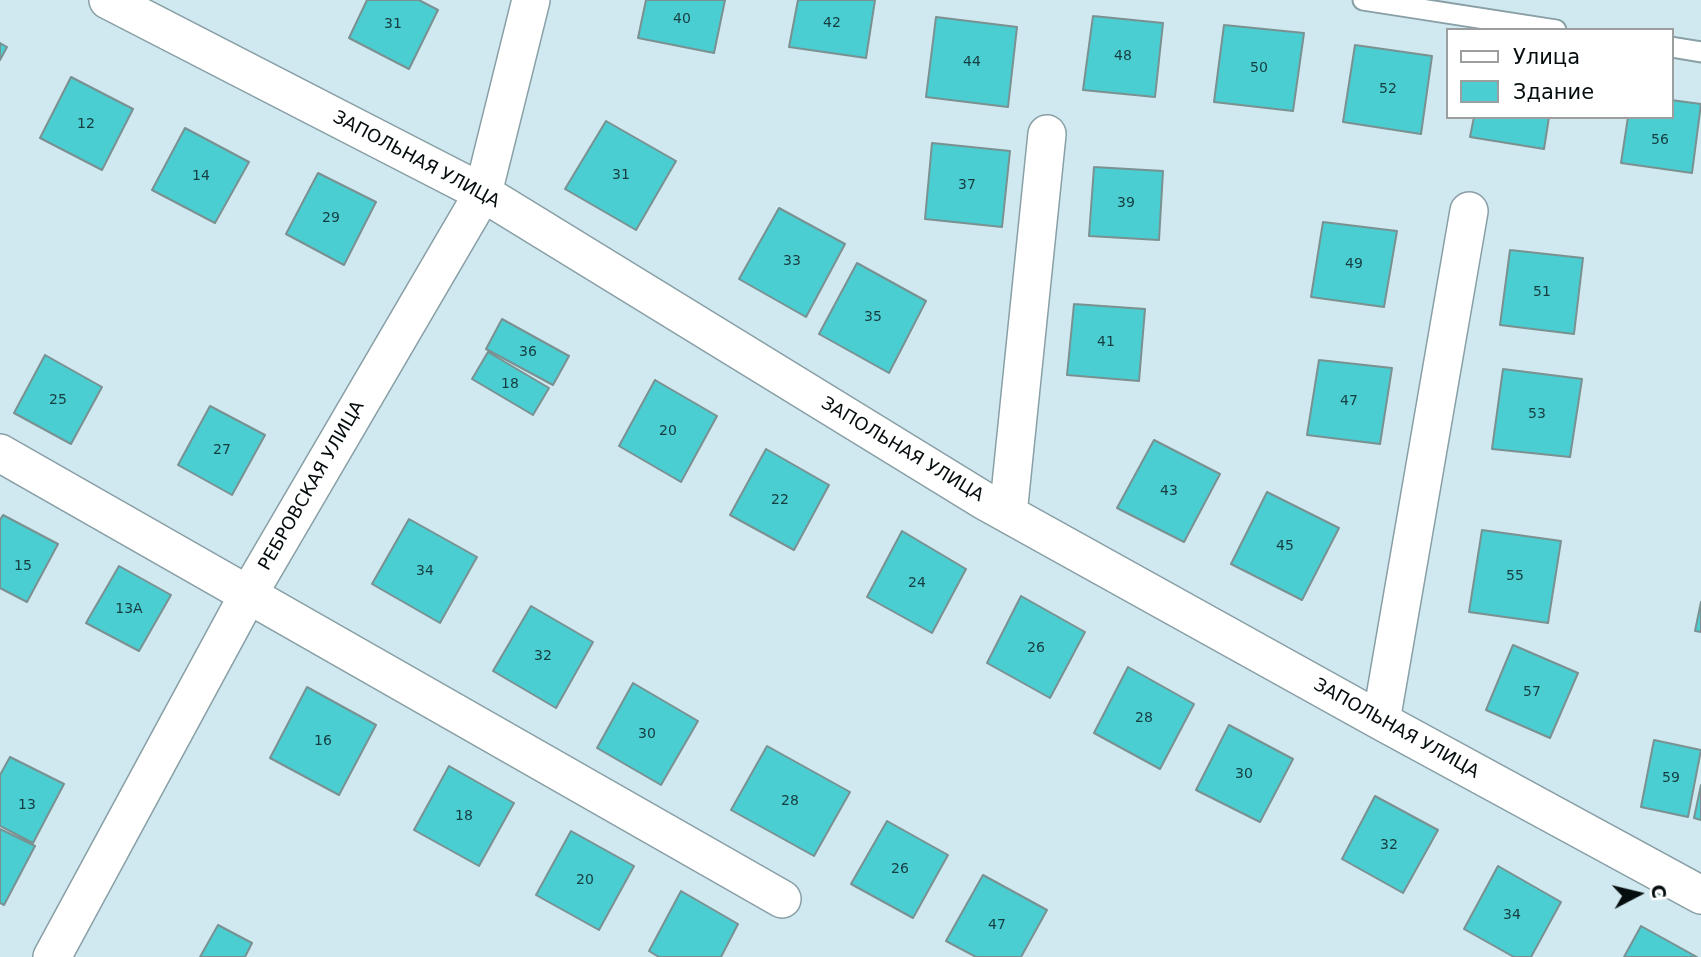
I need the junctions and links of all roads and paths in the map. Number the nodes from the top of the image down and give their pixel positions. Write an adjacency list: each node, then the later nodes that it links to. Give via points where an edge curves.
1 (108, 0): 8 (street, ЗАПОЛЬНАЯ УЛИЦА)
2 (531, 0): 8 (street, РЕБРОВСКАЯ УЛИЦА)
3 (1363, 0): 4 (lane)
4 (1543, 28)
5 (1673, 47): 6 (lane)
6 (1701, 52)
7 (1047, 134): 11 (street)
8 (483, 193): 11 (street, ЗАПОЛЬНАЯ УЛИЦА); 12 (street, РЕБРОВСКАЯ УЛИЦА)
9 (1469, 212): 13 (street)
10 (0, 453): 12 (street)
11 (1008, 514): 13 (street, ЗАПОЛЬНАЯ УЛИЦА)
12 (248, 595): 15 (street); 16 (street, РЕБРОВСКАЯ УЛИЦА)
13 (1381, 721): 14 (street, ЗАПОЛЬНАЯ УЛИЦА)
14 (1701, 895)
15 (782, 899)
16 (52, 957)

